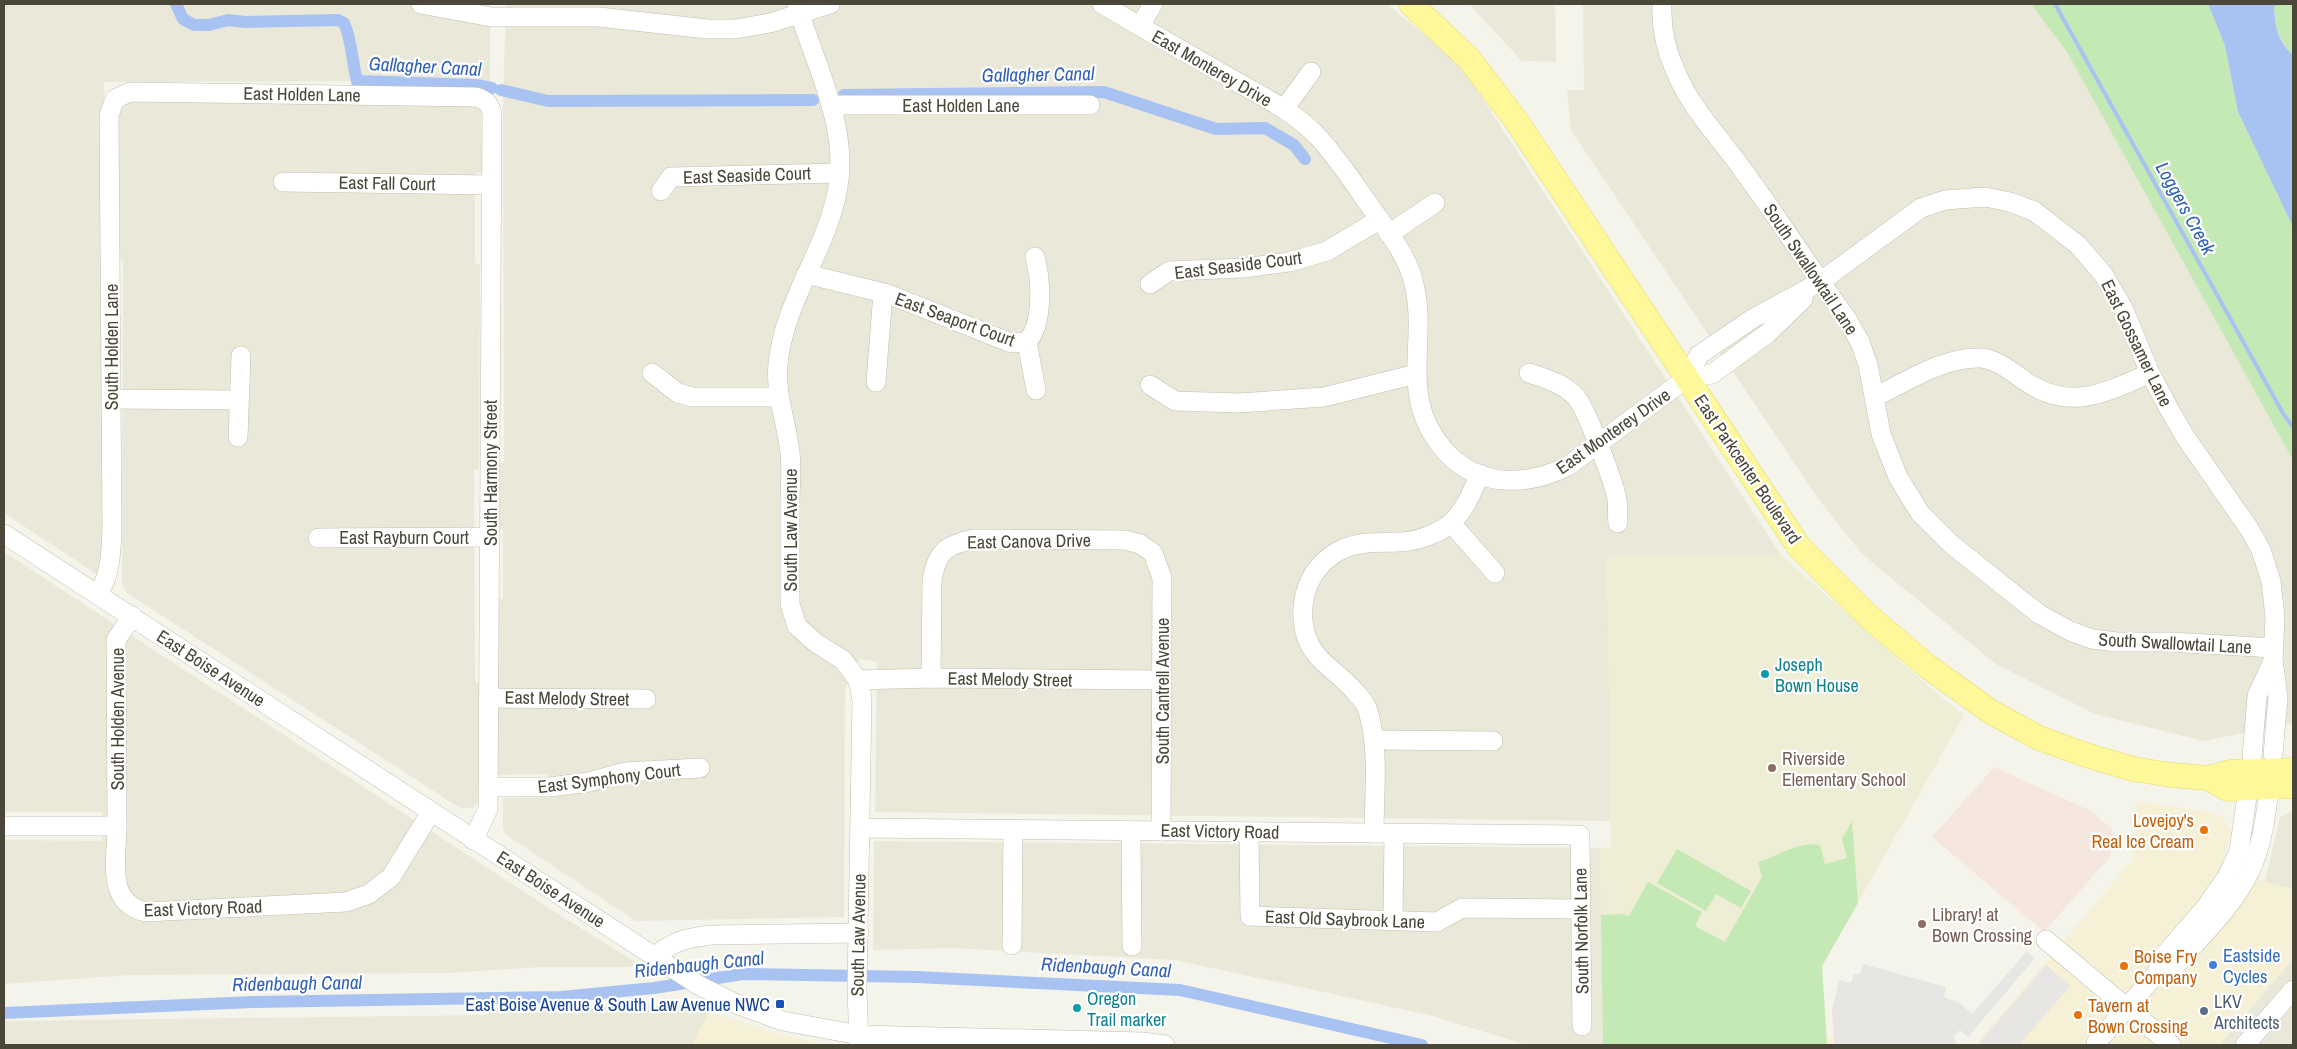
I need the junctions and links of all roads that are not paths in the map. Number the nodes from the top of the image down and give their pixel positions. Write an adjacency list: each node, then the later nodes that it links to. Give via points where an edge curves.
1 (421, 4): 7 (street, via 492,17 599,17 716,29 753,28)
2 (830, 4): 7 (street)
3 (1102, 4): 8 (street, East Monterey Drive)
4 (1153, 4): 8 (street, East Monterey Drive)
5 (1411, 4): 32 (main road, East Parkcenter Boulevard, via 1468,59 1515,119)
6 (1662, 4): 23 (street, South Swallowtail Lane, via 1666,45 1674,70 1687,93)
7 (798, 9): 12 (street, South Law Avenue)
8 (1140, 26): 14 (street, East Monterey Drive)
9 (1311, 72): 14 (street, East Monterey Drive)
10 (115, 99): 11 (street, East Holden Lane, via 130,92 170,92 476,97); 38 (street, South Holden Lane, via 109,115)
11 (490, 104): 17 (street, South Harmony Street)
12 (832, 105): 13 (street, East Holden Lane); 15 (street, South Law Avenue)
13 (1090, 105)
14 (1284, 109): 20 (street, East Monterey Drive, via 1319,138)
15 (840, 173): 18 (street, East Seaside Court, via 671,177); 22 (street, South Law Avenue, via 837,197)
16 (283, 182): 17 (street, East Fall Court)
17 (491, 185): 46 (street, South Harmony Street)
18 (661, 191)
19 (1435, 203): 20 (street)
20 (1384, 227): 24 (street, East Seaside Court, via 1327,251 1289,262 1244,268 1169,271); 31 (street, East Monterey Drive, via 1409,268 1413,281 1418,321)
21 (1035, 257): 26 (street, East Seaport Court, via 1040,278 1036,327)
22 (806, 274): 25 (street, East Seaport Court); 36 (street, South Law Avenue, via 786,319 781,341)
23 (1820, 282): 30 (street, East Gossamer Lane, via 1921,208 1945,200 1970,197 2010,202 2034,211 2056,226 2104,274 2123,308); 32 (street, East Gossamer Lane, via 1752,319 1699,355); 37 (street, South Swallowtail Lane, via 1860,342)
24 (1150, 284)
25 (883, 293): 26 (street, East Seaport Court, via 1011,343); 33 (street, East Seaport Court)
26 (1027, 342): 35 (street, East Seaport Court)
27 (241, 356): 39 (street)
28 (652, 373): 36 (street, via 678,394 692,397)
29 (1529, 373): 41 (street, via 1560,384 1576,397)
30 (2150, 373): 37 (street, via 2100,393 2066,398 2042,392 2001,364 1983,358 1961,359); 52 (street, East Gossamer Lane, via 2186,438 2261,550 2271,581)
31 (1416, 374): 34 (street, via 1324,396 1239,403 1175,402); 42 (street, East Monterey Drive, via 1417,394 1433,437 1462,466)
32 (1687, 378): 41 (street, East Monterey Drive); 61 (main road, East Parkcenter Boulevard, via 1798,547 1844,594 1927,666 1991,712 2039,738 2133,769 2208,778 2230,772)
33 (876, 382)
34 (1150, 385)
35 (1036, 390)
36 (779, 397): 54 (street, South Law Avenue, via 790,453 790,604 797,626 843,660)
37 (1875, 397): 52 (street, South Swallowtail Lane, via 1881,434 1898,477 1920,513 1951,544 2039,614 2092,639 2172,642)
38 (111, 399): 39 (street); 50 (street, South Holden Lane, via 111,561)
39 (239, 400): 40 (street)
40 (238, 437)
41 (1598, 446): 42 (street, East Monterey Drive, via 1568,466 1541,478 1504,481); 44 (street, via 1615,492)
42 (1480, 474): 43 (street, via 1472,494)
43 (1451, 523): 49 (street); 58 (street, via 1426,536 1400,542 1369,542 1346,548 1322,562 1310,581 1303,601 1307,638 1315,654 1346,679 1366,706)
44 (1618, 523)
45 (4, 534): 50 (street, East Boise Avenue)
46 (489, 537): 47 (street, East Rayburn Court); 56 (street, South Harmony Street)
47 (318, 538)
48 (1154, 553): 53 (street, East Canova Drive, via 1125,540 974,539 958,542 944,550 935,565 932,580); 55 (street, South Cantrell Avenue, via 1162,578)
49 (1495, 573)
50 (98, 594): 51 (street, East Boise Avenue)
51 (132, 616): 64 (street, East Boise Avenue); 66 (street, South Holden Avenue, via 116,640)
52 (2274, 654): 61 (street, East Gossamer Lane, via 2278,697)
53 (931, 678): 54 (street, East Melody Street); 55 (street, East Melody Street)
54 (858, 680): 67 (street, South Law Avenue, via 862,699)
55 (1162, 680): 70 (street, South Cantrell Avenue)
56 (488, 698): 57 (street, East Melody Street); 63 (street, South Harmony Street)
57 (646, 699)
58 (1374, 740): 59 (street); 72 (street)
59 (1493, 741)
60 (700, 768): 63 (street, East Symphony Court, via 625,772 589,782 550,787)
61 (2265, 772): 62 (main road, East Parkcenter Boulevard); 84 (street, East Gossamer Lane, via 2227,877 2161,959 2157,973)
62 (2293, 786)
63 (488, 787): 75 (street, South Harmony Street, via 488,809)
64 (431, 812): 66 (street, East Victory Road, via 391,877 369,894 346,902 146,912 125,904 120,896 117,886); 75 (street, East Boise Avenue)
65 (4, 826): 66 (street)
66 (117, 826)
67 (860, 828): 68 (street, East Victory Road); 78 (street, South Law Avenue)
68 (1013, 829): 69 (street, East Victory Road); 80 (street)
69 (1131, 830): 70 (street, East Victory Road); 81 (street)
70 (1161, 831): 71 (street, East Victory Road)
71 (1249, 832): 72 (street, East Victory Road); 77 (street, East Old Saybrook Lane, via 1250,916)
72 (1374, 833): 73 (street, East Victory Road)
73 (1394, 833): 74 (street, East Victory Road); 77 (street)
74 (1580, 835): 76 (street, South Norfolk Lane)
75 (473, 840): 82 (street, East Boise Avenue)
76 (1581, 909): 77 (street, East Old Saybrook Lane, via 1462,908 1437,922); 85 (street, South Norfolk Lane)
77 (1393, 921)
78 (859, 933): 82 (street, via 711,935 670,944); 86 (street, South Law Avenue)
79 (2046, 940): 84 (street)
80 (1012, 945)
81 (1132, 946)
82 (655, 956): 86 (street, East Boise Avenue, via 700,986 739,1005 782,1021)
83 (2293, 990): 91 (street)
84 (2127, 1009): 89 (street, East Gossamer Lane); 90 (street)
85 (1582, 1026)
86 (859, 1040): 87 (street, East Boise Avenue)
87 (1060, 1042): 88 (street, East Boise Avenue)
88 (1165, 1045)
89 (2092, 1045)
90 (2171, 1045)
91 (2245, 1045)

